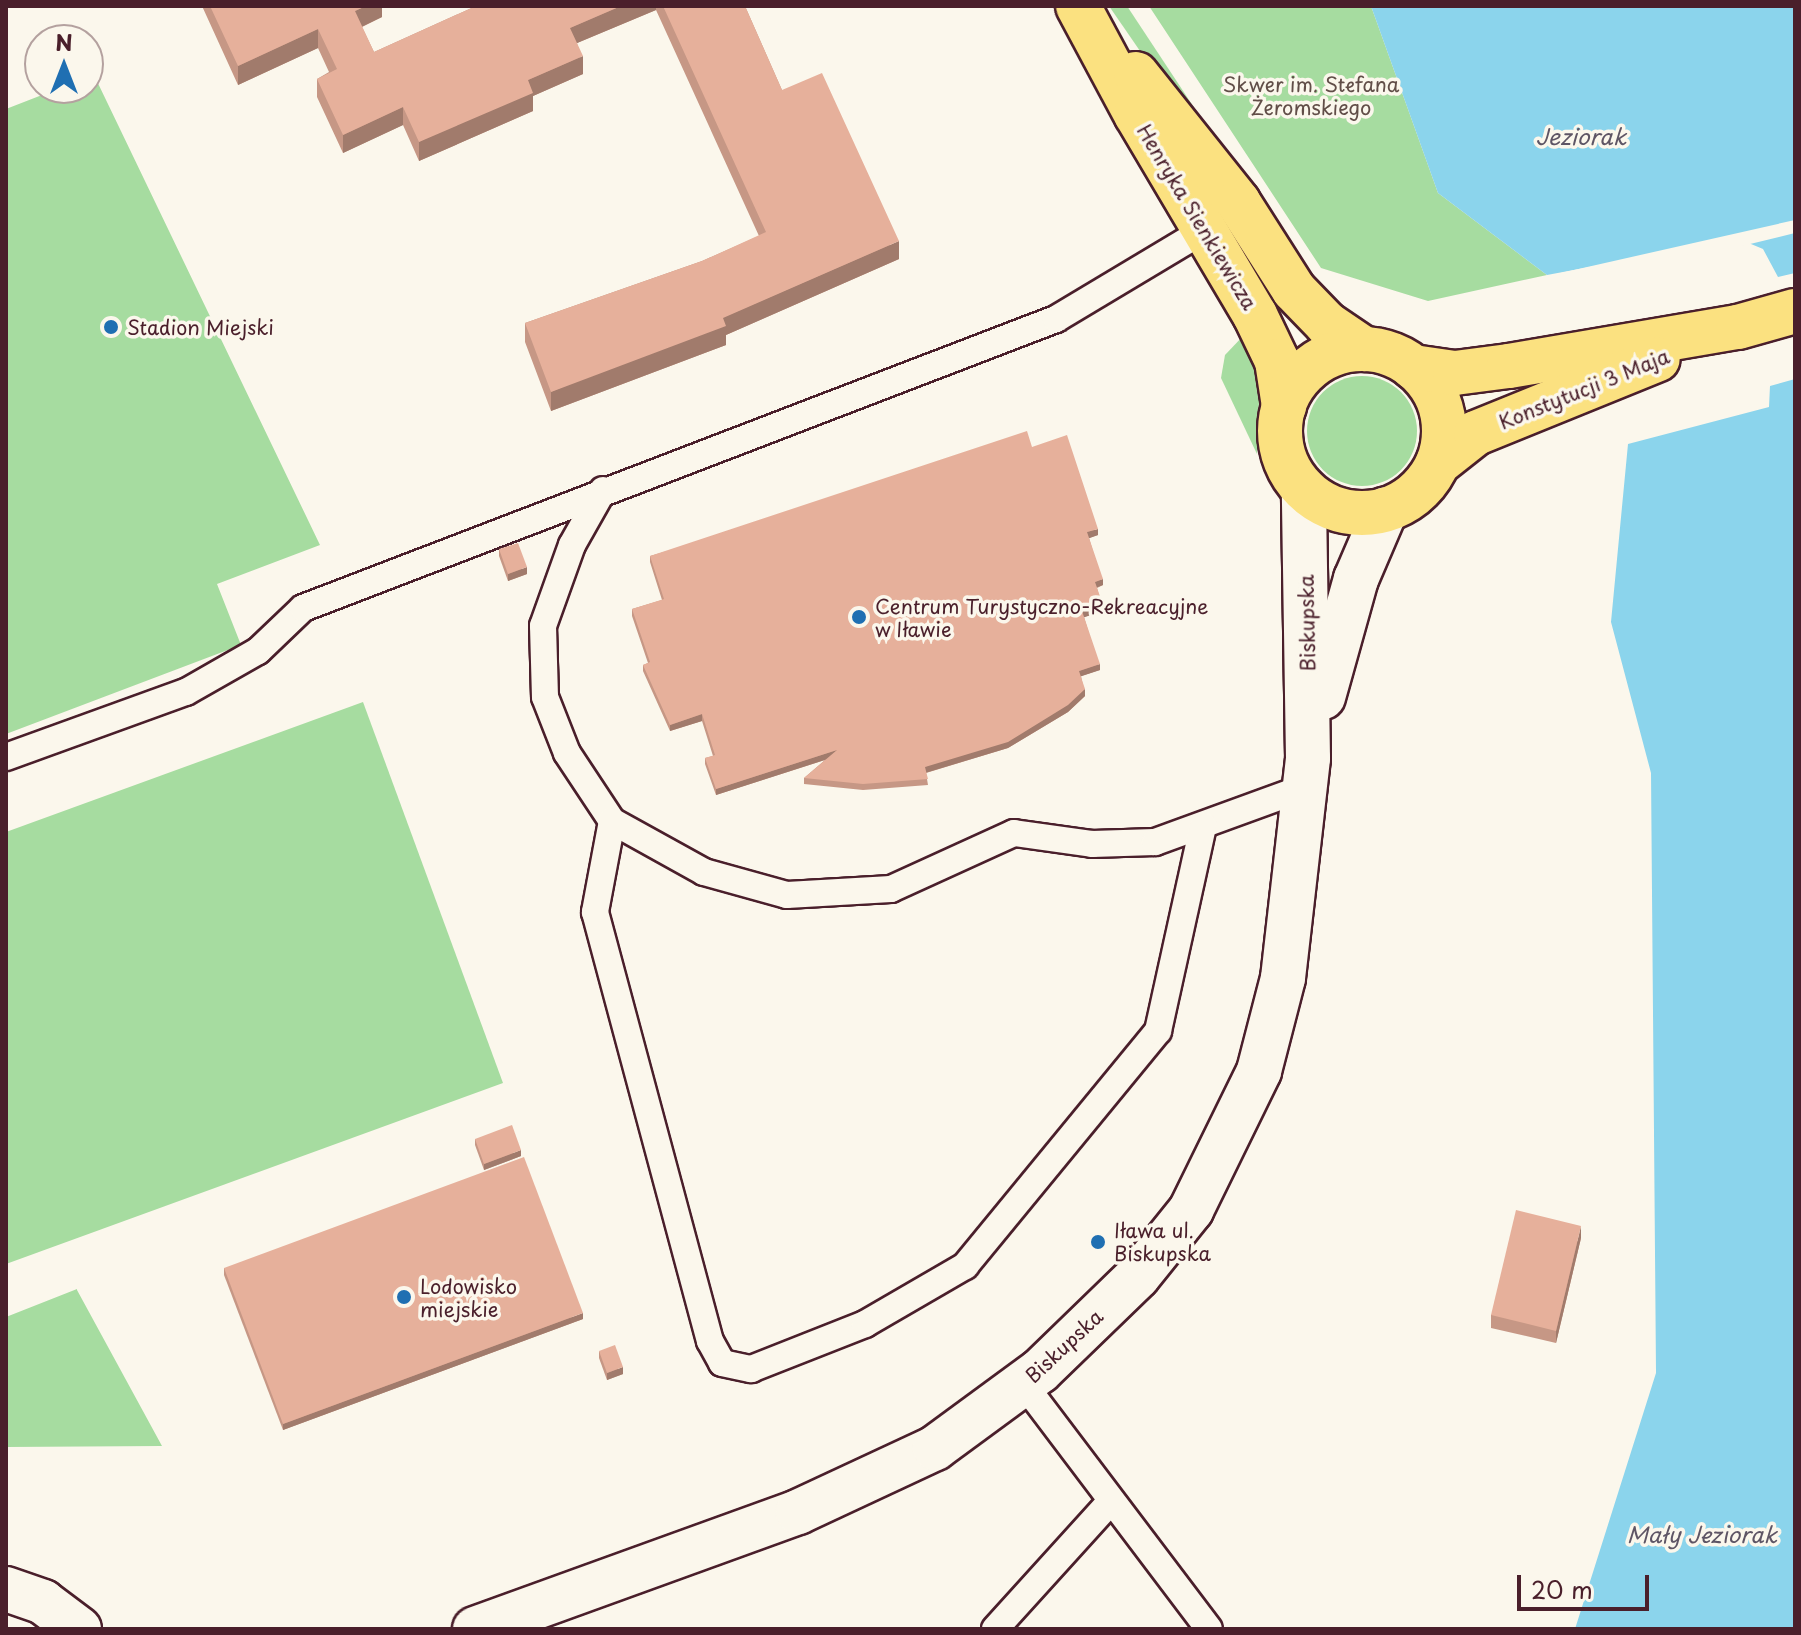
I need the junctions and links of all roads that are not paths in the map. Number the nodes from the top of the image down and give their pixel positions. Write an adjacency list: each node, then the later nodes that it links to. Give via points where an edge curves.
1 (1087, 19): 2 (main road, Henryka Sienkiewicza); 5 (main road, Henryka Sienkiewicza, via 1158,97 1238,202 1294,290 1327,324)
2 (1205, 230): 7 (main road, Henryka Sienkiewicza, via 1277,361); 10 (lane, via 1056,319)
3 (1795, 311): 4 (main road, Konstytucji 3 Maja)
4 (1738, 327): 6 (main road, Konstytucji 3 Maja, via 1455,373); 8 (main road, Konstytucji 3 Maja, via 1476,433)
5 (1364, 349): 6 (main road); 7 (main road, via 1313,365)
6 (1413, 367): 8 (main road, via 1441,412)
7 (1284, 406): 9 (main road, via 1281,442)
8 (1438, 463): 11 (main road, via 1417,492)
9 (1304, 489): 11 (main road, via 1352,512); 13 (street, Biskupska)
10 (603, 490): 12 (lane, via 303,608 258,651 186,692); 14 (lane, via 572,545 543,626 545,697 567,753)
11 (1386, 509): 13 (street, Biskupska, via 1342,622)
12 (6, 757)
13 (1307, 772): 15 (lane); 16 (street, Biskupska, via 1283,978 1259,1071 1225,1148 1191,1210 1138,1276)
14 (612, 821): 15 (lane, via 704,872 787,895 891,889 1014,833 1155,842); 15 (lane, via 595,912 710,1341 722,1363 751,1369 865,1324 965,1266 1158,1031)
15 (1212, 824)
16 (1023, 1383): 17 (lane); 20 (street, Biskupska, via 935,1448 877,1477 693,1554)
17 (1110, 1502): 21 (lane); 22 (lane)
18 (6, 1589): 19 (street, via 43,1602)
19 (79, 1629)
20 (475, 1629)
21 (995, 1629)
22 (1209, 1629)

